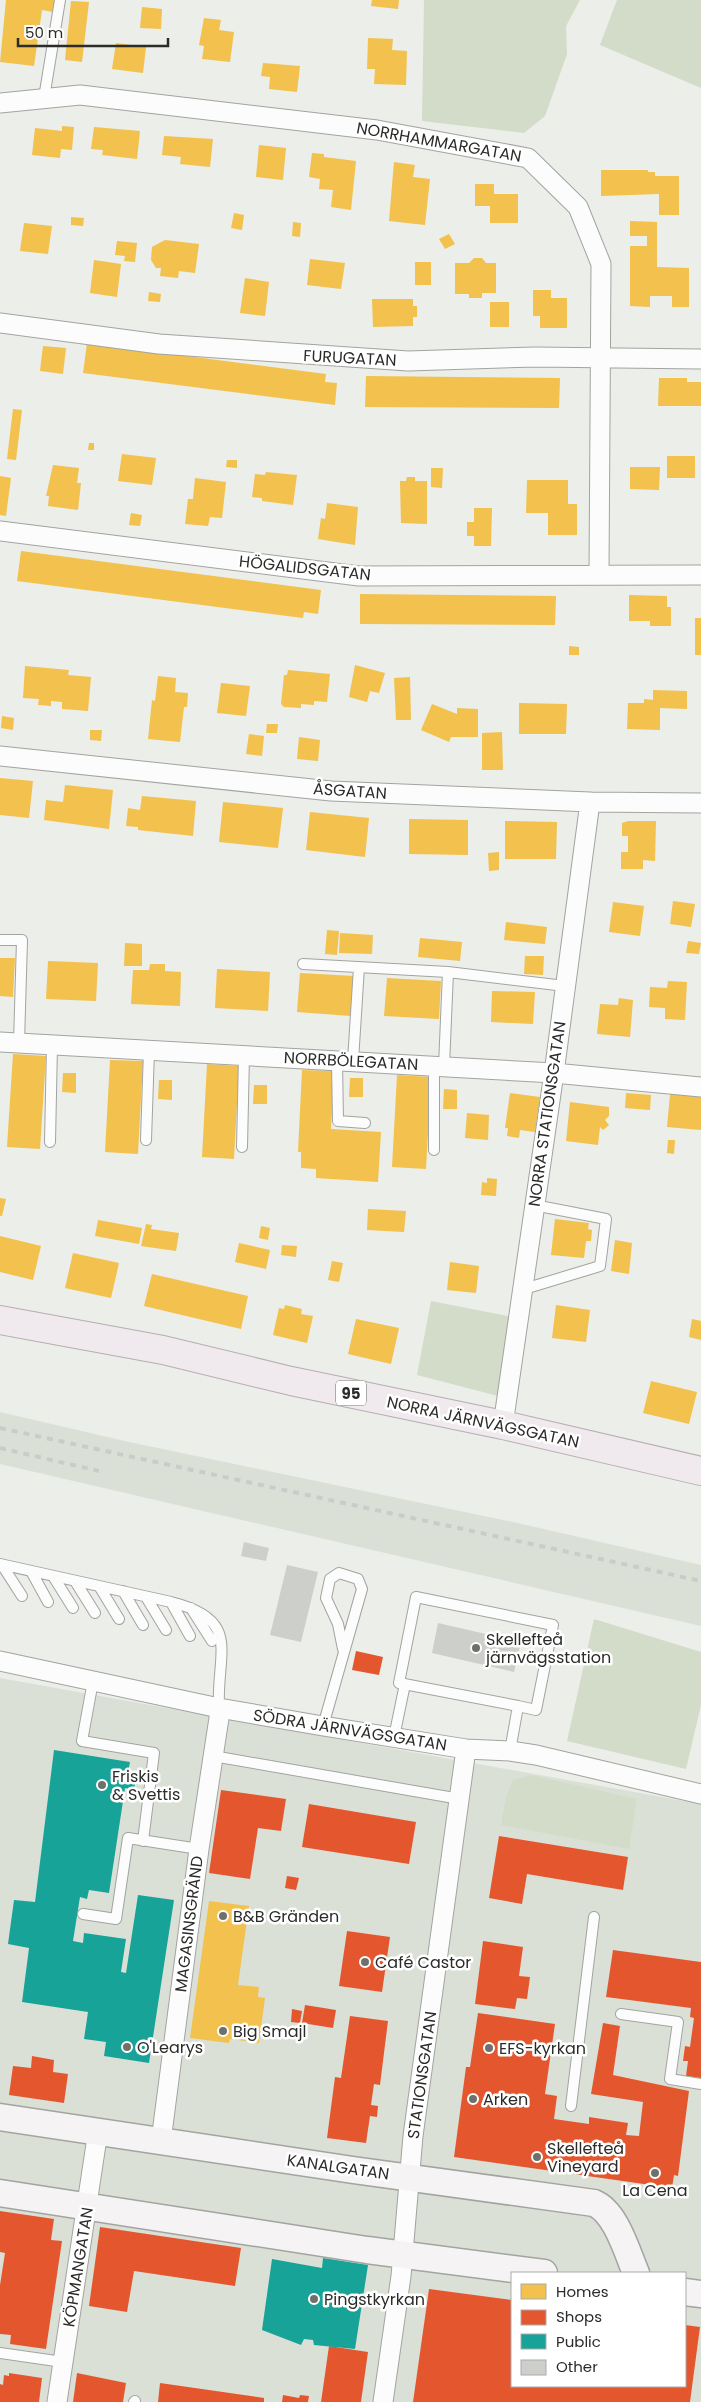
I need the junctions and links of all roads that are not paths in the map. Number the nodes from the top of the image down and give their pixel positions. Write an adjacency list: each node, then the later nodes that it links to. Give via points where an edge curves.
1 (60, 0): 2 (lane)
2 (44, 98): 3 (street, NORRHAMMARGATAN); 5 (street, NORRHAMMARGATAN, via 80,94 377,130 528,158 578,207 601,264)
3 (0, 103)
4 (0, 323): 5 (street, FURUGATAN, via 159,344 275,354 408,361)
5 (599, 358): 6 (street, FURUGATAN); 8 (street, NORRHAMMARGATAN)
6 (701, 360)
7 (0, 532): 8 (street, HÖGALIDSGATAN, via 359,576)
8 (599, 574): 9 (street, HÖGALIDSGATAN)
9 (701, 575)
10 (0, 756): 11 (street, ÅSGATAN, via 331,791)
11 (590, 802): 12 (street, ÅSGATAN); 17 (street, NORRA STATIONSGATAN)
12 (701, 803)
13 (0, 940): 19 (lane, via 22,940)
14 (303, 964): 15 (lane)
15 (359, 967): 16 (lane); 23 (lane)
16 (448, 972): 17 (lane); 24 (lane)
17 (566, 986): 25 (street, NORRA STATIONSGATAN)
18 (0, 1042): 19 (street, NORRBÖLEGATAN)
19 (19, 1043): 20 (street, NORRBÖLEGATAN)
20 (52, 1045): 21 (street, NORRBÖLEGATAN); 29 (lane)
21 (148, 1050): 22 (street, NORRBÖLEGATAN); 28 (lane)
22 (244, 1055): 23 (street, NORRBÖLEGATAN); 30 (lane)
23 (345, 1061): 24 (street, NORRBÖLEGATAN); 27 (lane, via 338,1121)
24 (439, 1066): 25 (street, NORRBÖLEGATAN); 31 (lane)
25 (554, 1073): 26 (street, NORRBÖLEGATAN); 32 (street, NORRA STATIONSGATAN)
26 (701, 1087)
27 (365, 1123)
28 (146, 1140)
29 (50, 1142)
30 (242, 1147)
31 (434, 1150)
32 (534, 1205): 33 (street, NORRA STATIONSGATAN); 33 (lane, via 606,1219 600,1266)
33 (521, 1290): 35 (street, NORRA STATIONSGATAN)
34 (0, 1320): 35 (main road, NORRA JÄRNVÄGSGATAN / 95, via 163,1350 291,1381)
35 (503, 1425): 36 (main road, NORRA JÄRNVÄGSGATAN / 95)
36 (701, 1471)
37 (1, 1565): 38 (lane); 43 (lane)
38 (31, 1571): 39 (lane); 45 (lane)
39 (53, 1576): 40 (lane); 48 (lane)
40 (74, 1581): 41 (lane); 49 (lane)
41 (99, 1586): 42 (lane); 50 (lane)
42 (123, 1592): 44 (lane); 51 (lane)
43 (22, 1596)
44 (146, 1597): 46 (lane); 52 (lane)
45 (48, 1602)
46 (171, 1602): 47 (lane); 53 (lane)
47 (191, 1607): 54 (lane); 60 (lane, via 206,1615 222,1639)
48 (73, 1608)
49 (95, 1614)
50 (119, 1619)
51 (143, 1625)
52 (166, 1630)
53 (190, 1636)
54 (212, 1641)
55 (343, 1649): 55 (lane, via 362,1590 358,1579 339,1574 330,1580 326,1598 338,1624); 61 (lane)
56 (0, 1661): 57 (street, SÖDRA JÄRNVÄGSGATAN)
57 (93, 1681): 60 (street, SÖDRA JÄRNVÄGSGATAN); 68 (lane, via 82,1742 154,1754)
58 (405, 1684): 59 (lane); 59 (lane, via 399,1683 416,1598 553,1625 536,1710); 62 (lane)
59 (518, 1706): 64 (lane)
60 (219, 1708): 61 (street, SÖDRA JÄRNVÄGSGATAN); 65 (street, MAGASINSGRÄND)
61 (323, 1726): 62 (street, SÖDRA JÄRNVÄGSGATAN)
62 (394, 1738): 63 (street, SÖDRA JÄRNVÄGSGATAN)
63 (466, 1749): 64 (street, SÖDRA JÄRNVÄGSGATAN); 67 (street, STATIONSGATAN)
64 (510, 1751): 66 (street, SÖDRA JÄRNVÄGSGATAN)
65 (213, 1756): 67 (lane); 69 (street, MAGASINSGRÄND)
66 (701, 1794)
67 (460, 1799): 78 (street, STATIONSGATAN, via 413,2136)
68 (143, 1841): 69 (lane); 70 (lane, via 128,1838 116,1919)
69 (199, 1849): 77 (street, MAGASINSGRÄND)
70 (83, 1914)
71 (594, 1917): 74 (lane)
72 (621, 2014): 73 (lane, via 678,2022 670,2079)
73 (701, 2084)
74 (572, 2106)
75 (0, 2117): 76 (main road, KANALGATAN)
76 (98, 2131): 77 (main road, KANALGATAN); 80 (street, KÖPMANGATAN)
77 (161, 2141): 78 (main road, KANALGATAN)
78 (411, 2177): 81 (street, STATIONSGATAN); 83 (main road, KANALGATAN, via 594,2203 602,2207 613,2221)
79 (0, 2193): 80 (main road)
80 (87, 2208): 81 (main road); 87 (street, KÖPMANGATAN)
81 (403, 2254): 82 (main road); 89 (street, STATIONSGATAN)
82 (537, 2272)
83 (636, 2272)
84 (686, 2292): 85 (main road)
85 (701, 2294)
86 (0, 2353): 87 (lane)
87 (63, 2362): 88 (street, KÖPMANGATAN)
88 (56, 2402)
89 (383, 2402)

